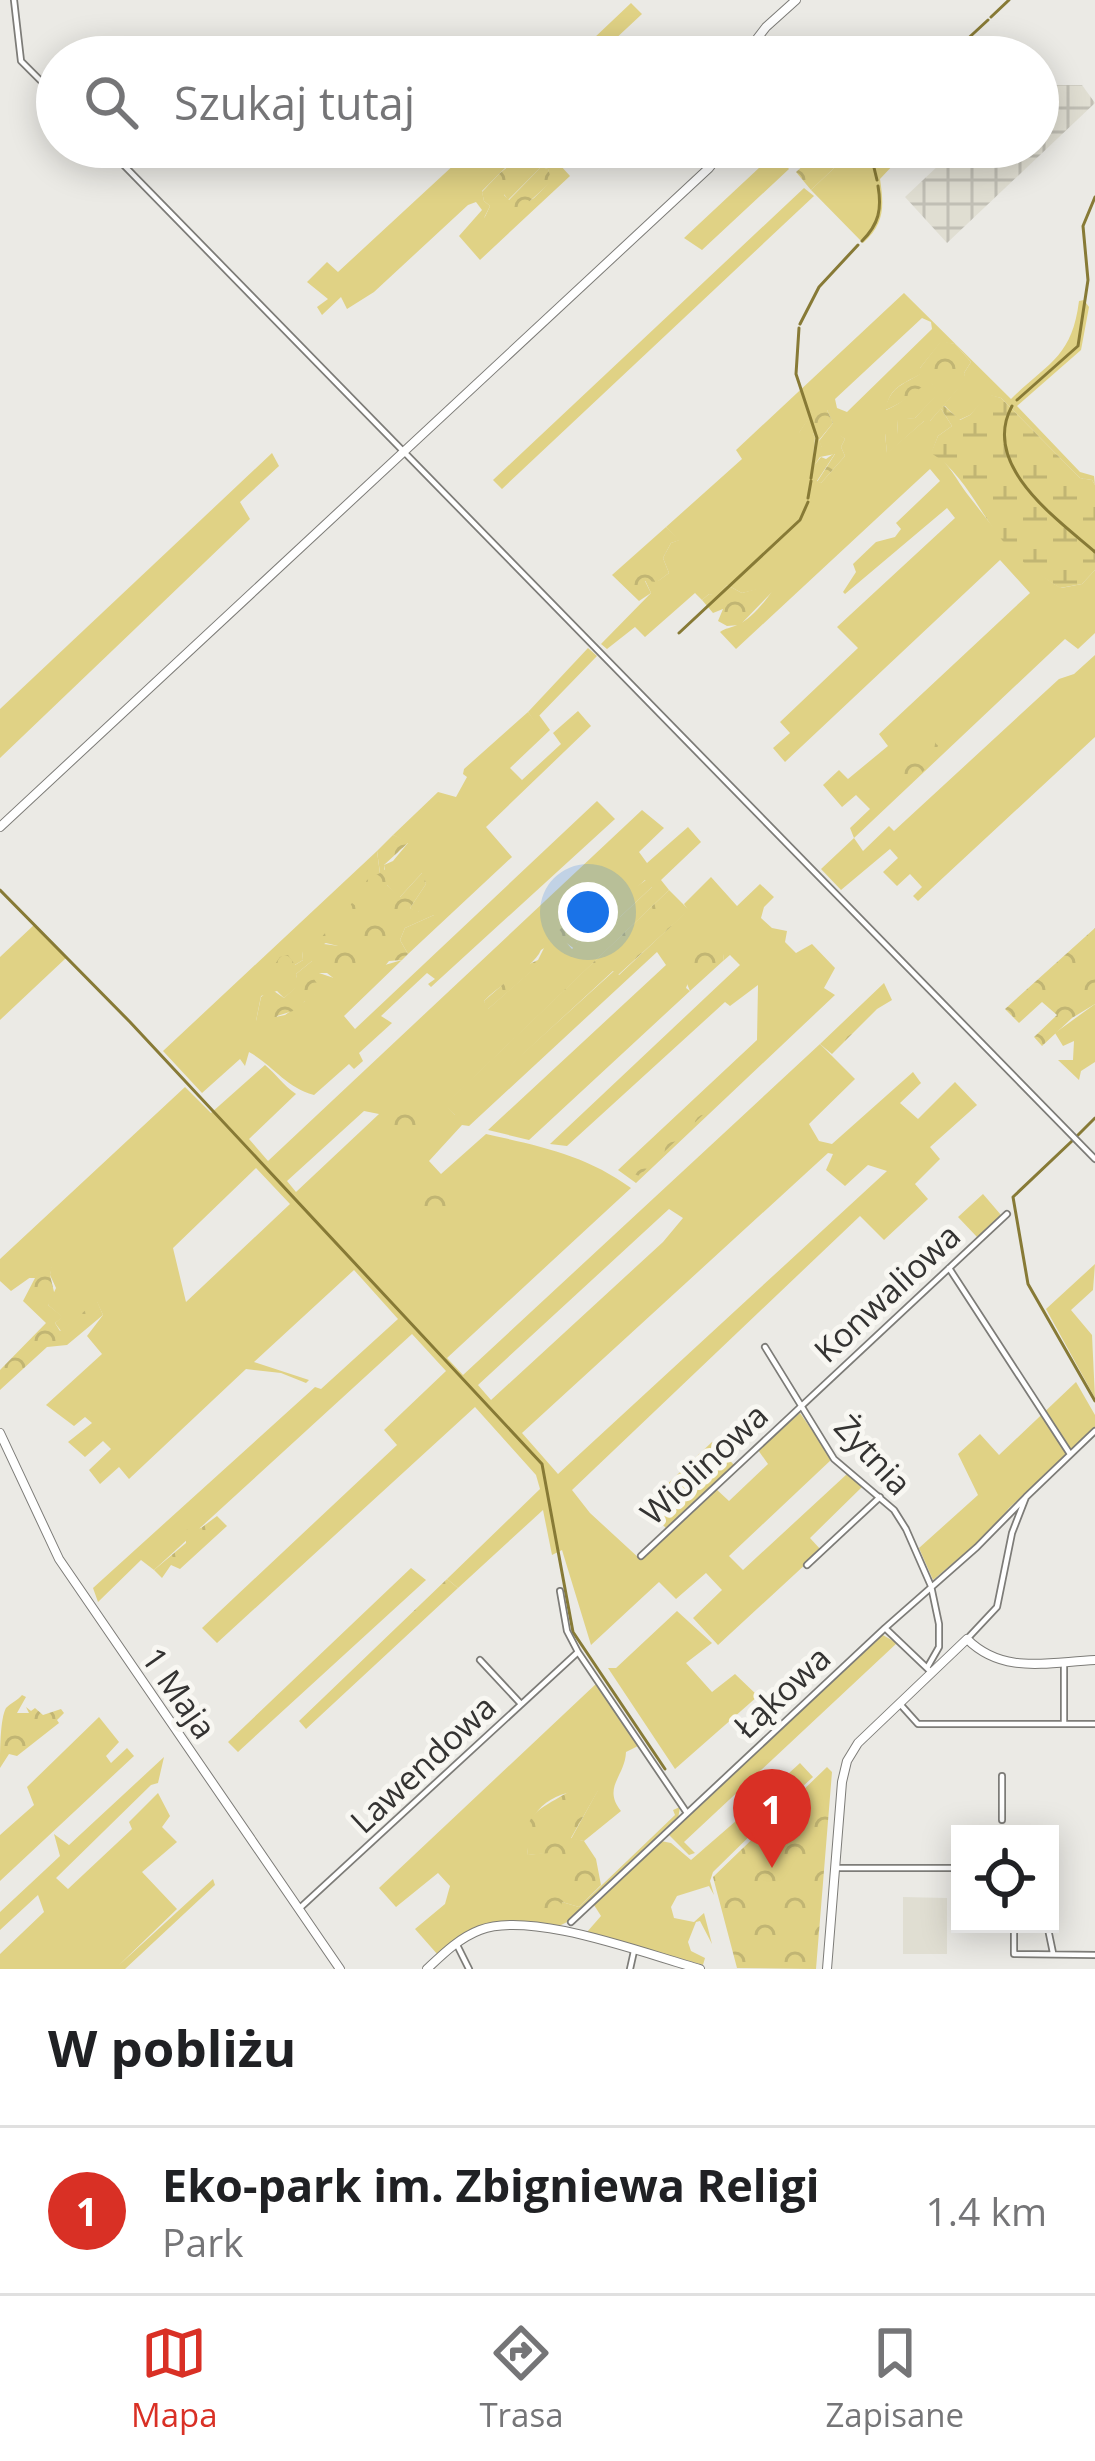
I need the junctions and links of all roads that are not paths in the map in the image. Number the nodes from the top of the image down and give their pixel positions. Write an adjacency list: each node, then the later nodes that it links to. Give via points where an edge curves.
1 (14, 0): 4 (street, via 21,61)
2 (796, 0): 3 (street)
3 (758, 36)
4 (36, 76)
5 (127, 168): 7 (street)
6 (709, 168): 7 (street)
7 (406, 451): 8 (street); 9 (street)
8 (0, 827)
9 (1095, 1159)
10 (1007, 1214): 11 (street, Konwaliowa)
11 (949, 1268): 13 (street, Konwaliowa); 16 (street)
12 (766, 1347): 13 (street, Żytnia)
13 (800, 1407): 17 (street, Żytnia, via 842,1467); 19 (street, Wiolinowa)
14 (1095, 1431): 16 (street, Łąkowa)
15 (0, 1432): 39 (street, 1 Maja, via 59,1559)
16 (1070, 1454): 18 (street, Łąkowa)
17 (880, 1497): 20 (street); 21 (street, Żytnia, via 906,1529)
18 (1026, 1497): 21 (street, Łąkowa); 24 (street, via 997,1607)
19 (641, 1556)
20 (808, 1565)
21 (931, 1586): 23 (street, Łąkowa); 29 (street, Żytnia, via 941,1637)
22 (560, 1591): 25 (street)
23 (885, 1628): 29 (street); 35 (street, Łąkowa)
24 (968, 1639): 28 (street, via 1002,1663); 29 (street)
25 (578, 1652): 31 (street, Lawendowa); 35 (street)
26 (480, 1660): 31 (street)
27 (1095, 1660): 28 (street)
28 (1064, 1661): 32 (street)
29 (929, 1670): 30 (street)
30 (899, 1703): 32 (street, via 918,1724); 37 (street, via 847,1761)
31 (522, 1705): 39 (street, Lawendowa)
32 (1064, 1724): 33 (street)
33 (1095, 1724)
34 (1002, 1776): 36 (street)
35 (687, 1813): 40 (street, Łąkowa)
36 (1002, 1820)
37 (835, 1868): 38 (street); 52 (street)
38 (951, 1868)
39 (299, 1909): 47 (street, 1 Maja)
40 (571, 1922)
41 (1013, 1933): 45 (street, via 1014,1954)
42 (1048, 1933): 45 (street)
43 (456, 1943): 44 (street, via 496,1925 529,1924); 48 (street); 49 (street)
44 (634, 1952): 50 (street); 51 (street)
45 (1054, 1954): 46 (street)
46 (1095, 1955)
47 (340, 1969)
48 (427, 1969)
49 (469, 1969)
50 (630, 1969)
51 (700, 1969)
52 (827, 1969)

